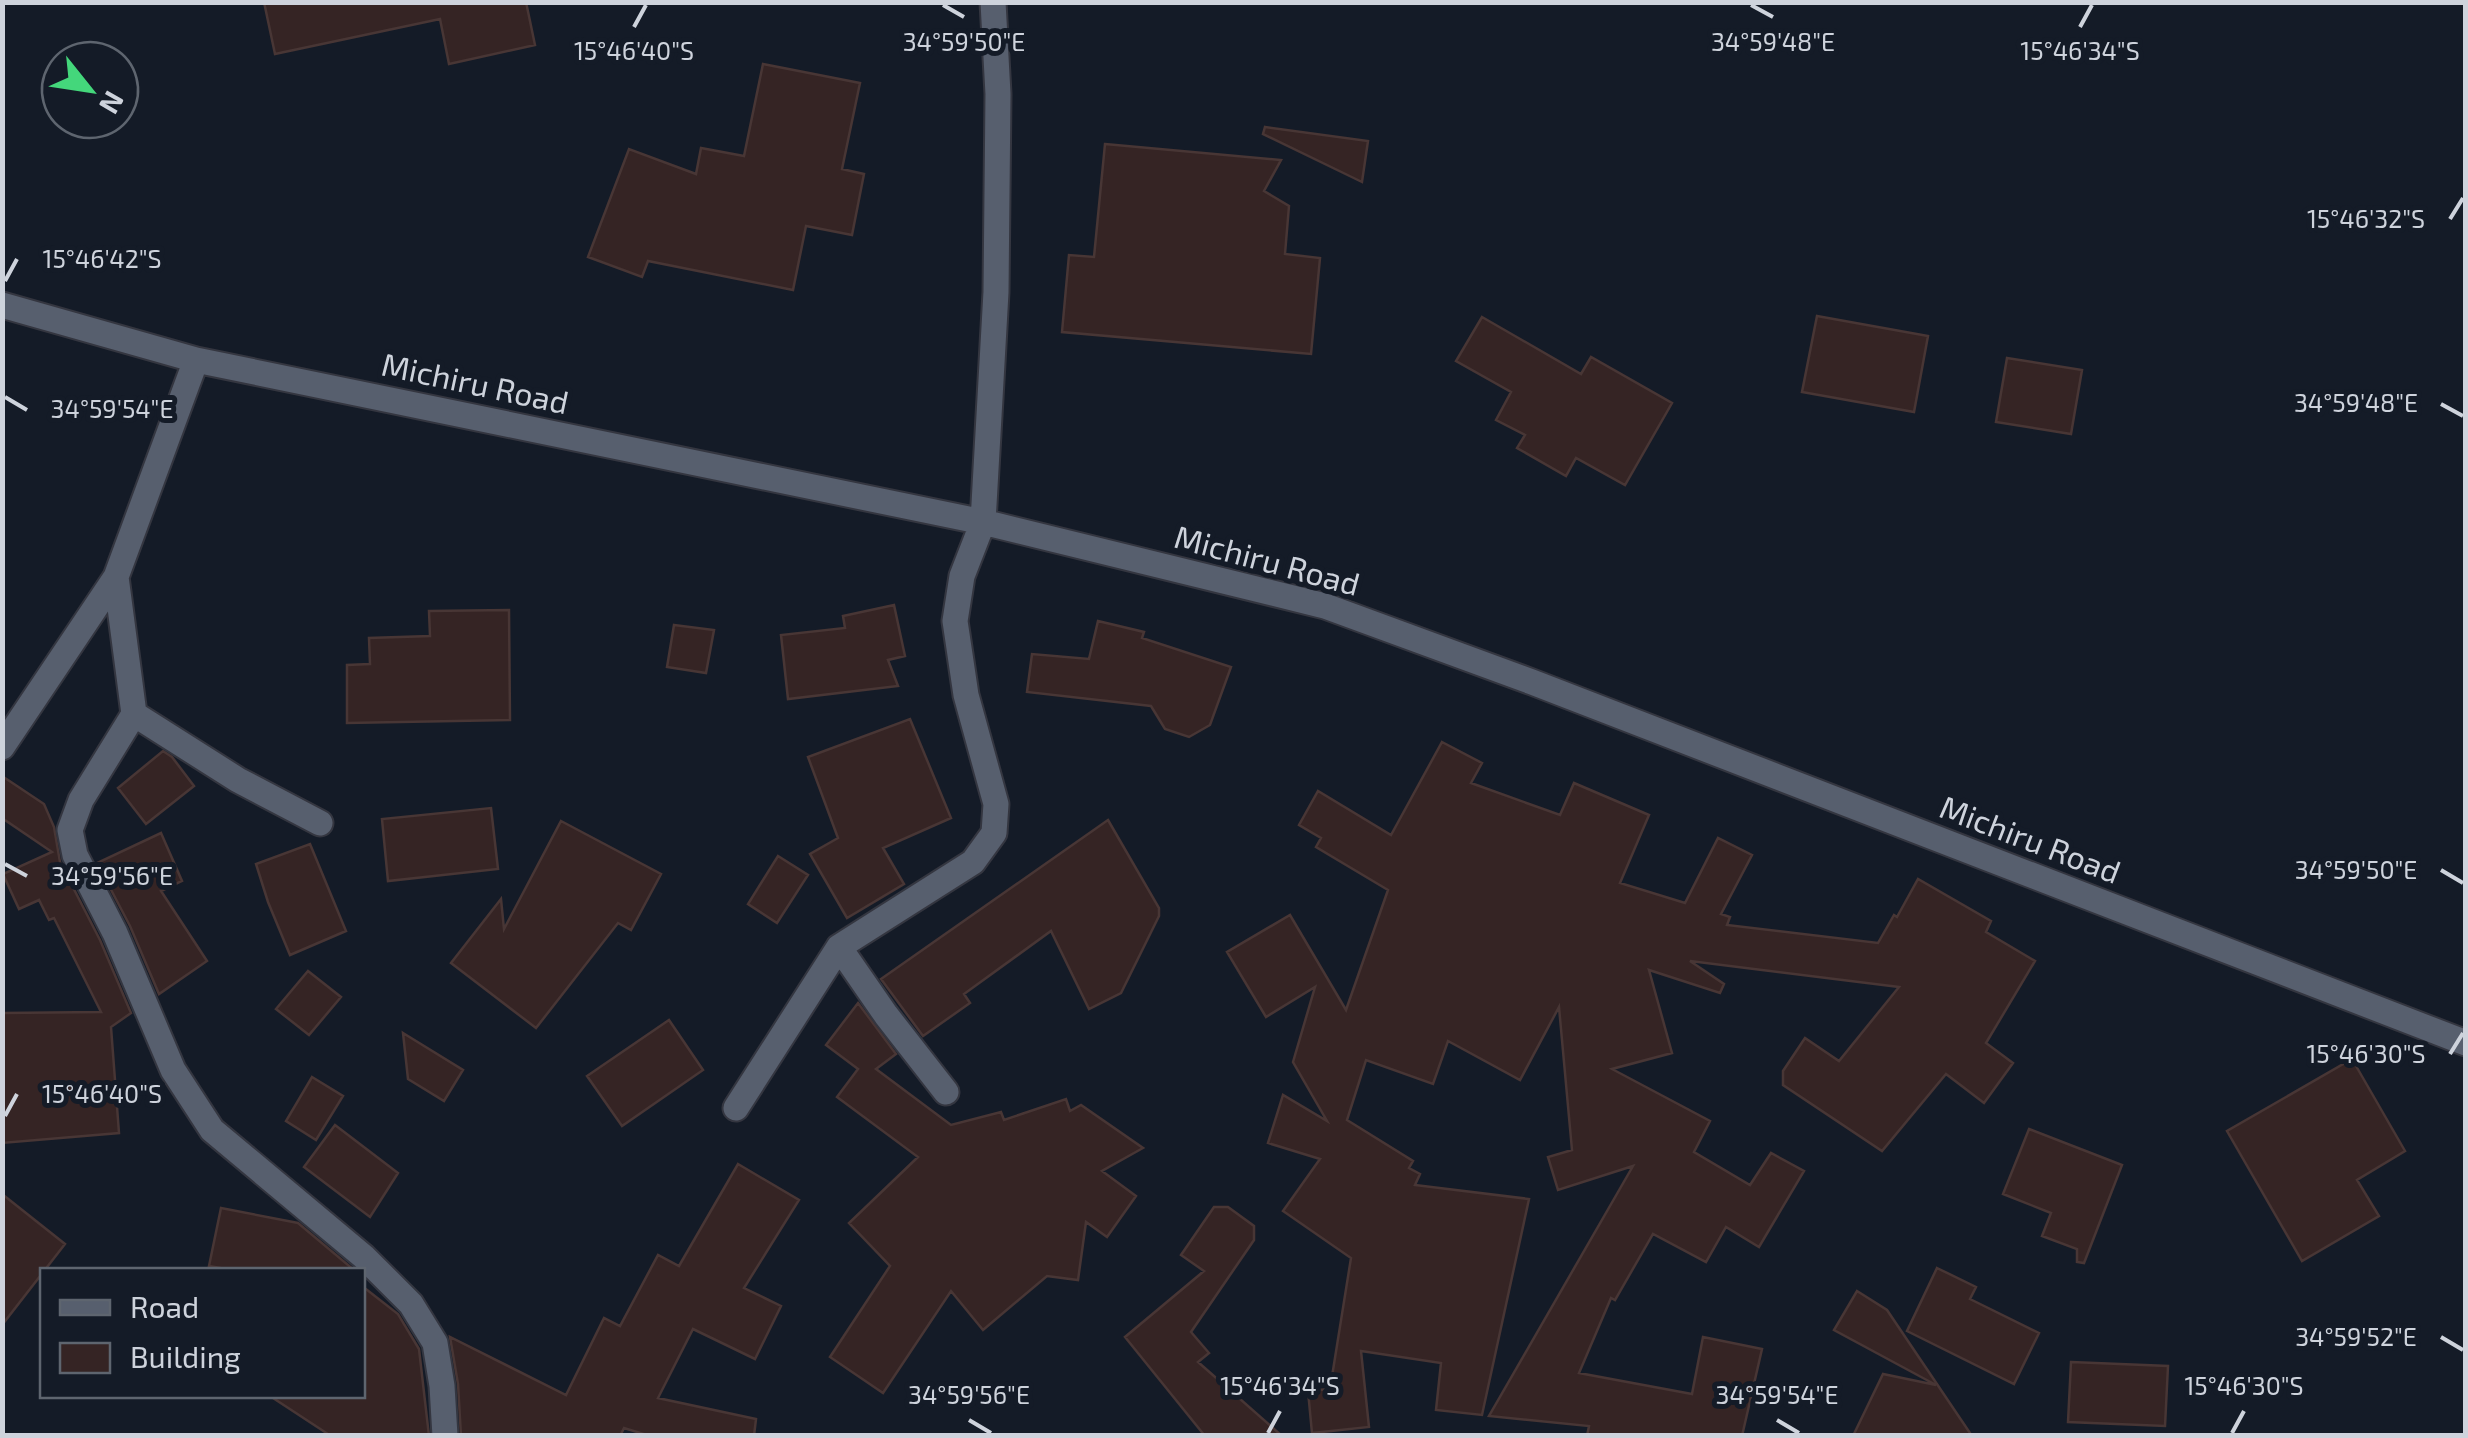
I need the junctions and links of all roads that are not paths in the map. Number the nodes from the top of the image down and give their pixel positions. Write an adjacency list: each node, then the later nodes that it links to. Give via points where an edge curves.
1 (993, 2): 4 (street, via 996,292)
2 (2, 305): 3 (street, Michiru Road)
3 (196, 360): 4 (street, Michiru Road); 5 (street)
4 (983, 522): 9 (street, via 962,576 955,621 966,695 996,804 994,833 973,862); 10 (street, Michiru Road, via 1325,606)
5 (116, 577): 6 (street); 7 (street)
6 (134, 714): 8 (street); 13 (street, via 81,800 70,830 75,855 173,1070 212,1130 411,1304 435,1342)
7 (2, 747)
8 (320, 824)
9 (839, 946): 11 (street); 12 (street)
10 (2466, 1043)
11 (946, 1092)
12 (736, 1108)
13 (445, 1436)

